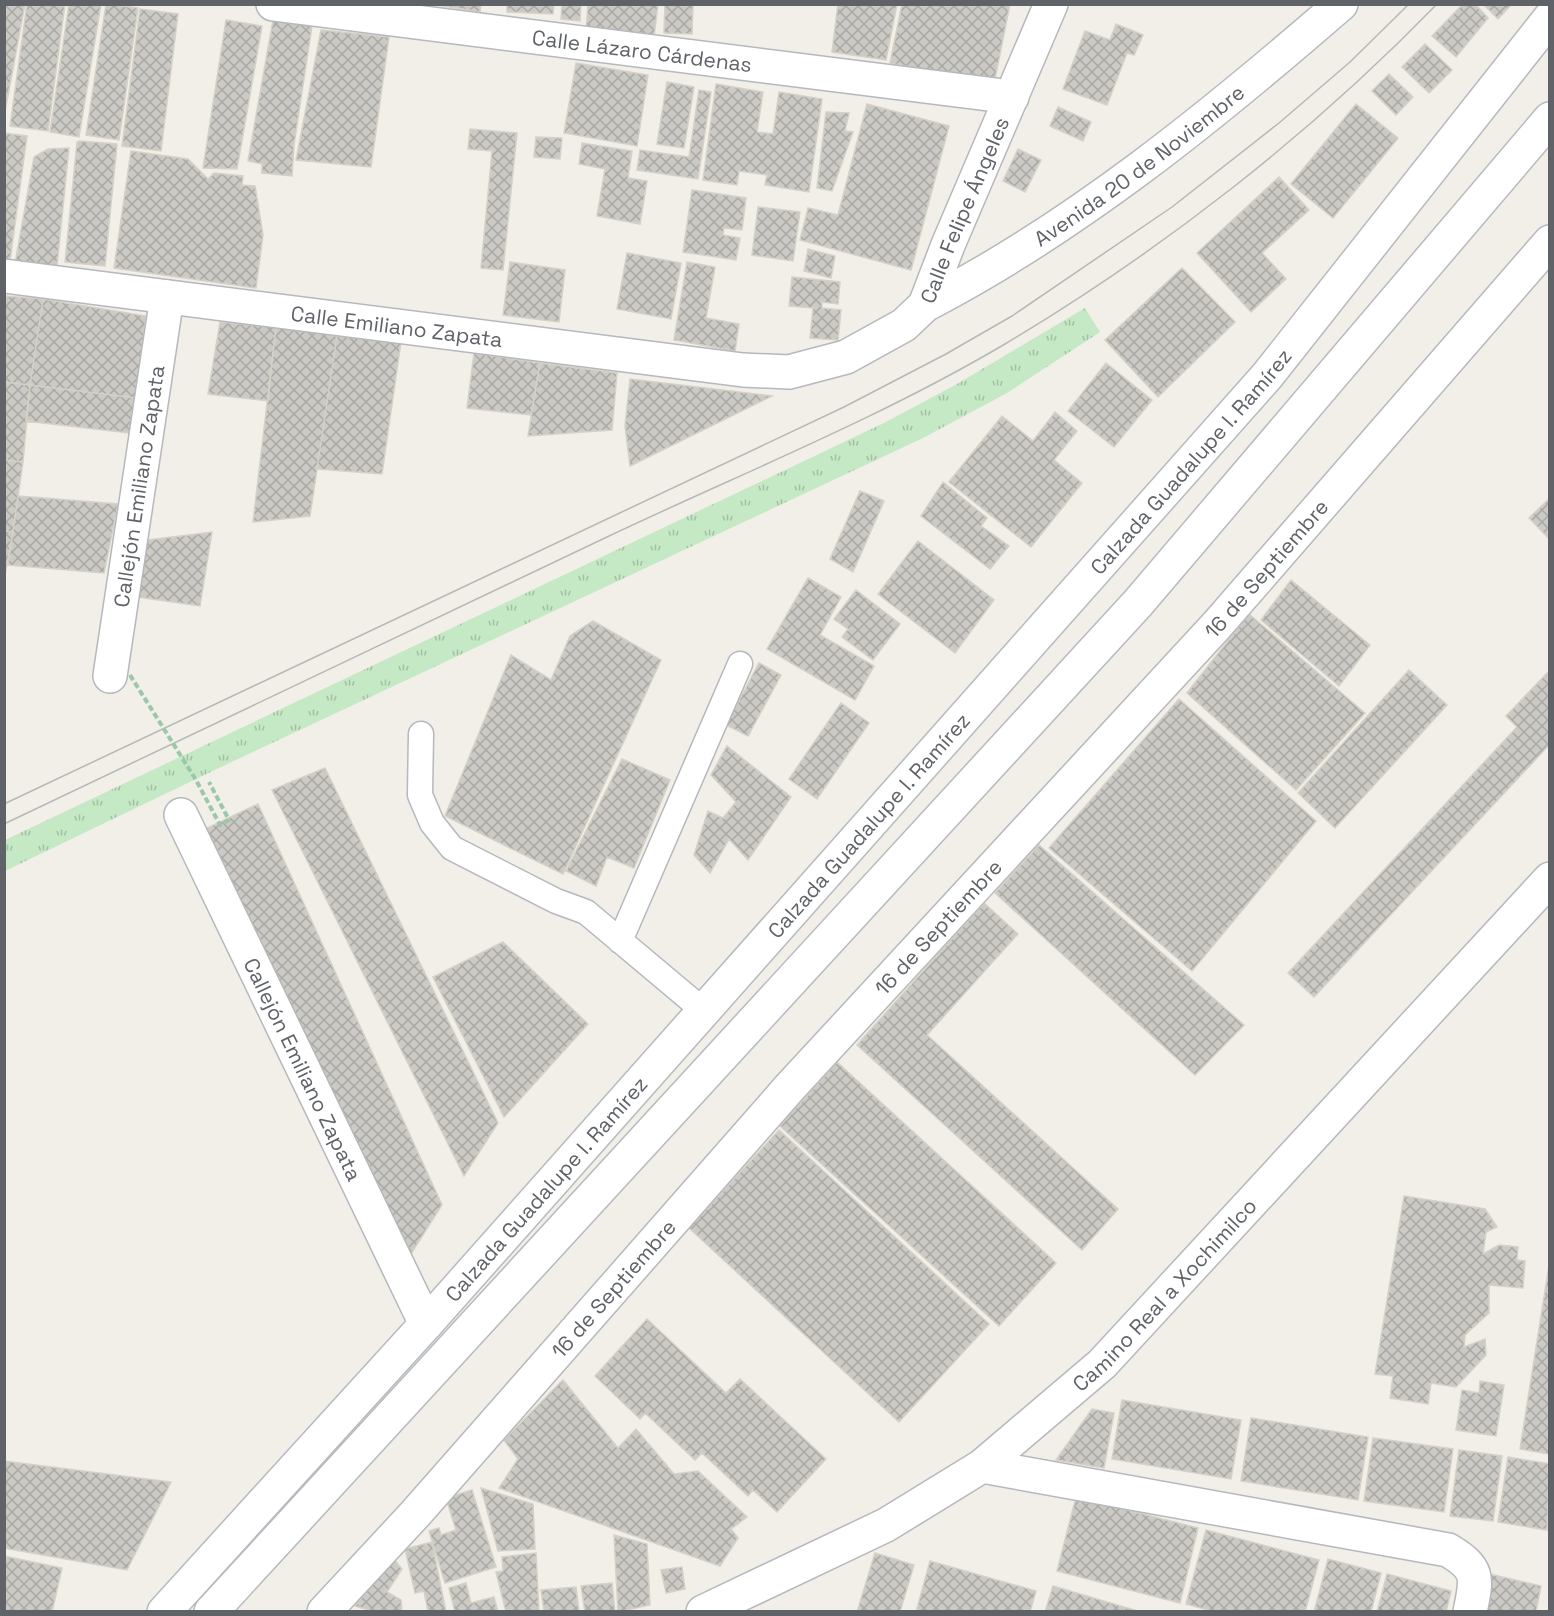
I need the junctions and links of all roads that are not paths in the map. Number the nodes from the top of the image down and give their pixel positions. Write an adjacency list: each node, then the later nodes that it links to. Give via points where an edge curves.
1 (273, 4): 5 (street, Calle Lázaro Cárdenas)
2 (1051, 4): 5 (street, Calle Felipe Ángeles)
3 (1341, 4): 10 (street, Avenida 20 de Noviembre, via 1164,151 987,273)
4 (1550, 18): 18 (street, Calzada Guadalupe I. Ramírez, via 1267,376)
5 (1012, 97): 10 (street, Calle Felipe Ángeles)
6 (1550, 119): 22 (street, Calzada Guadalupe I. Ramírez, via 1138,603)
7 (1550, 242): 23 (street, 16 de Septiembre, via 1217,625 791,1086 416,1513)
8 (4, 276): 9 (street, Calle Emiliano Zapata)
9 (167, 297): 11 (street, Calle Emiliano Zapata, via 719,367); 13 (street, Callejón Emiliano Zapata)
10 (925, 305): 11 (street, Calle Felipe Ángeles, via 904,325 846,357)
11 (789, 372)
12 (740, 664): 17 (lane)
13 (120, 676)
14 (421, 734): 17 (lane, via 420,795 432,823 452,848 556,901 586,912)
15 (181, 815): 19 (street, Callejón Emiliano Zapata)
16 (1550, 879): 20 (street, Camino Real a Xochimilco, via 1102,1364)
17 (620, 941): 18 (lane)
18 (704, 1011): 19 (street, Calzada Guadalupe I. Ramírez)
19 (426, 1324): 21 (street, Calzada Guadalupe I. Ramírez)
20 (982, 1466): 24 (street, Camino Real a Xochimilco, via 886,1525); 25 (street, via 1448,1550 1468,1562 1477,1580)
21 (164, 1611)
22 (211, 1611)
23 (324, 1611)
24 (705, 1611)
25 (1470, 1611)

